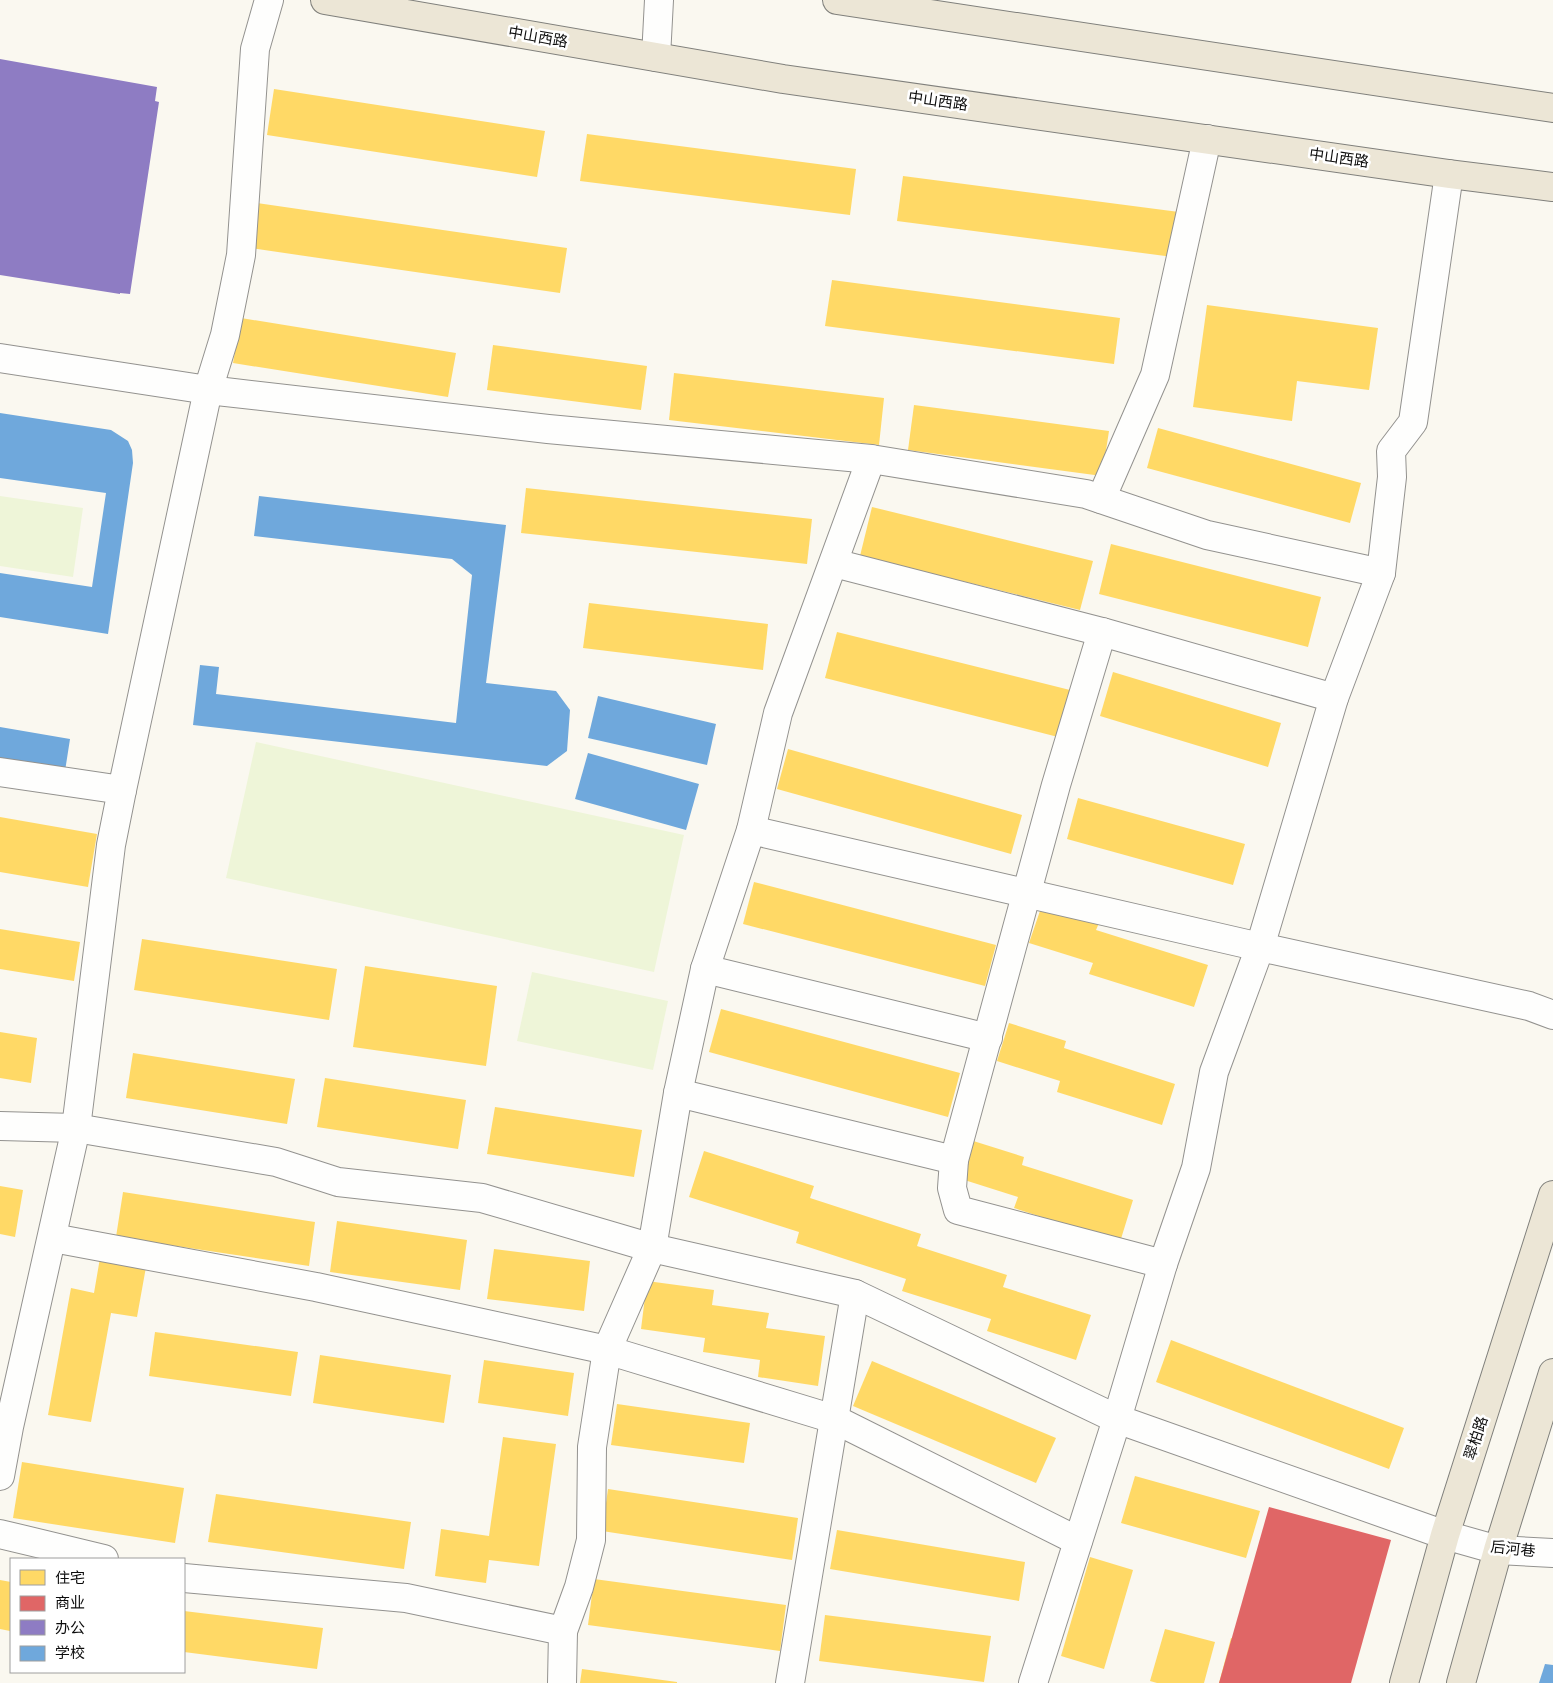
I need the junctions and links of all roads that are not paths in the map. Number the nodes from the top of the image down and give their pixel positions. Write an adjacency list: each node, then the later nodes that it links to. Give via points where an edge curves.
1 (270, 0): 11 (street, via 255,49 241,255 225,335)
2 (326, 0): 5 (main road, 中山西路)
3 (659, 0): 5 (street)
4 (838, 0): 6 (main road)
5 (656, 57): 7 (main road, 中山西路, via 782,79)
6 (1553, 108)
7 (1207, 139): 8 (main road, 中山西路); 13 (street, via 1155,375)
8 (1448, 174): 9 (main road, 中山西路); 15 (street, via 1413,422 1390,451 1392,477)
9 (1553, 187)
10 (0, 358): 11 (street)
11 (208, 390): 12 (street, via 548,429); 19 (street)
12 (871, 459): 13 (street); 14 (street)
13 (1101, 499): 15 (street, via 1207,535)
14 (834, 563): 16 (street); 20 (street, via 778,713)
15 (1382, 573): 17 (street)
16 (1102, 632): 17 (street); 21 (street)
17 (1334, 698): 22 (street)
18 (0, 772): 19 (street)
19 (122, 790): 28 (street, via 111,845)
20 (750, 830): 21 (street); 23 (street)
21 (1026, 894): 22 (street); 25 (street)
22 (1260, 947): 24 (street, via 1528,1006); 33 (street, via 1214,1072 1196,1168)
23 (705, 969): 25 (street); 26 (street)
24 (1553, 1015)
25 (988, 1038): 29 (street)
26 (678, 1093): 29 (street); 32 (street)
27 (0, 1126): 28 (street, 后河巷)
28 (76, 1128): 31 (street); 32 (street, 后河巷, via 276,1162 338,1182 482,1198)
29 (954, 1160): 33 (street, via 952,1188 958,1210)
30 (1553, 1195): 41 (main road, 翠柏路)
31 (53, 1238): 35 (street, via 316,1287); 39 (street)
32 (652, 1248): 34 (street, 后河巷); 35 (street)
33 (1163, 1264): 37 (street)
34 (855, 1294): 37 (street, 后河巷); 38 (street)
35 (607, 1350): 38 (street); 47 (street, via 592,1447 591,1540)
36 (1553, 1373): 43 (main road)
37 (1117, 1419): 41 (street, 后河巷); 42 (street)
38 (834, 1420): 42 (street); 49 (street)
39 (0, 1476)
40 (0, 1534): 45 (street)
41 (1446, 1535): 43 (street, 后河巷); 51 (main road, 翠柏路)
42 (1078, 1541): 50 (street)
43 (1498, 1550): 44 (street, 后河巷); 52 (main road)
44 (1553, 1553)
45 (100, 1558)
46 (185, 1578): 47 (street, via 406,1598)
47 (563, 1631): 48 (street)
48 (562, 1683)
49 (790, 1683)
50 (1033, 1683)
51 (1404, 1683)
52 (1461, 1683)

